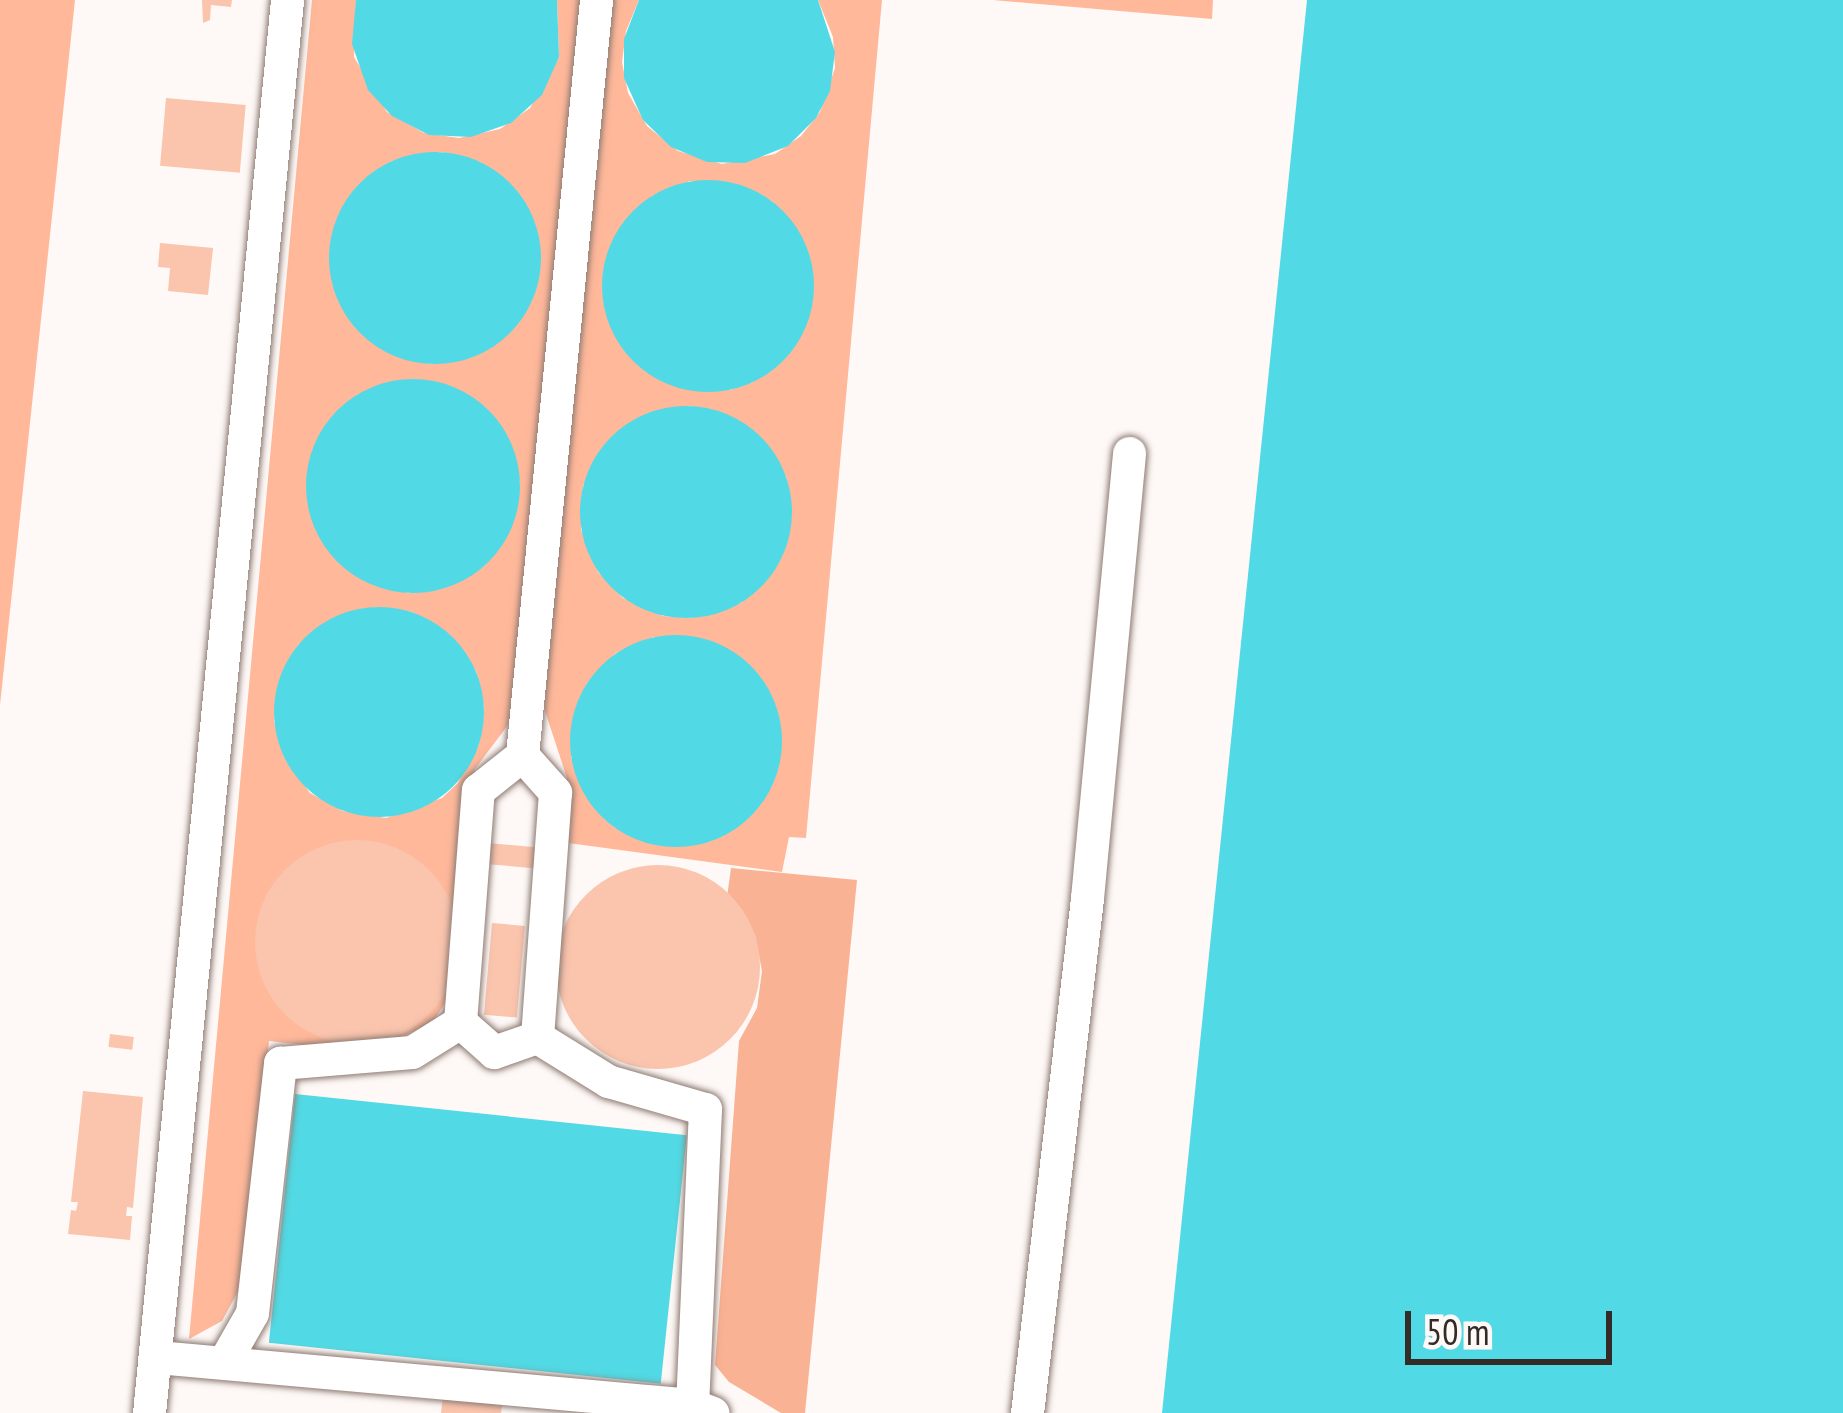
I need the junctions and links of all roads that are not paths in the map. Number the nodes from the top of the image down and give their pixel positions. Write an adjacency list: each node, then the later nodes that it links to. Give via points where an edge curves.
1 (287, 0): 7 (lane)
2 (596, 0): 4 (lane)
3 (1129, 453): 11 (lane)
4 (522, 755): 5 (lane, via 478,790); 6 (lane, via 555,793)
5 (460, 1022): 6 (lane, via 494,1052); 8 (lane, via 412,1052 280,1063 252,1312)
6 (538, 1036): 9 (lane, via 608,1081 705,1109)
7 (157, 1357): 8 (lane); 10 (lane)
8 (224, 1362): 9 (lane)
9 (703, 1409)
10 (149, 1413)
11 (1027, 1413)

